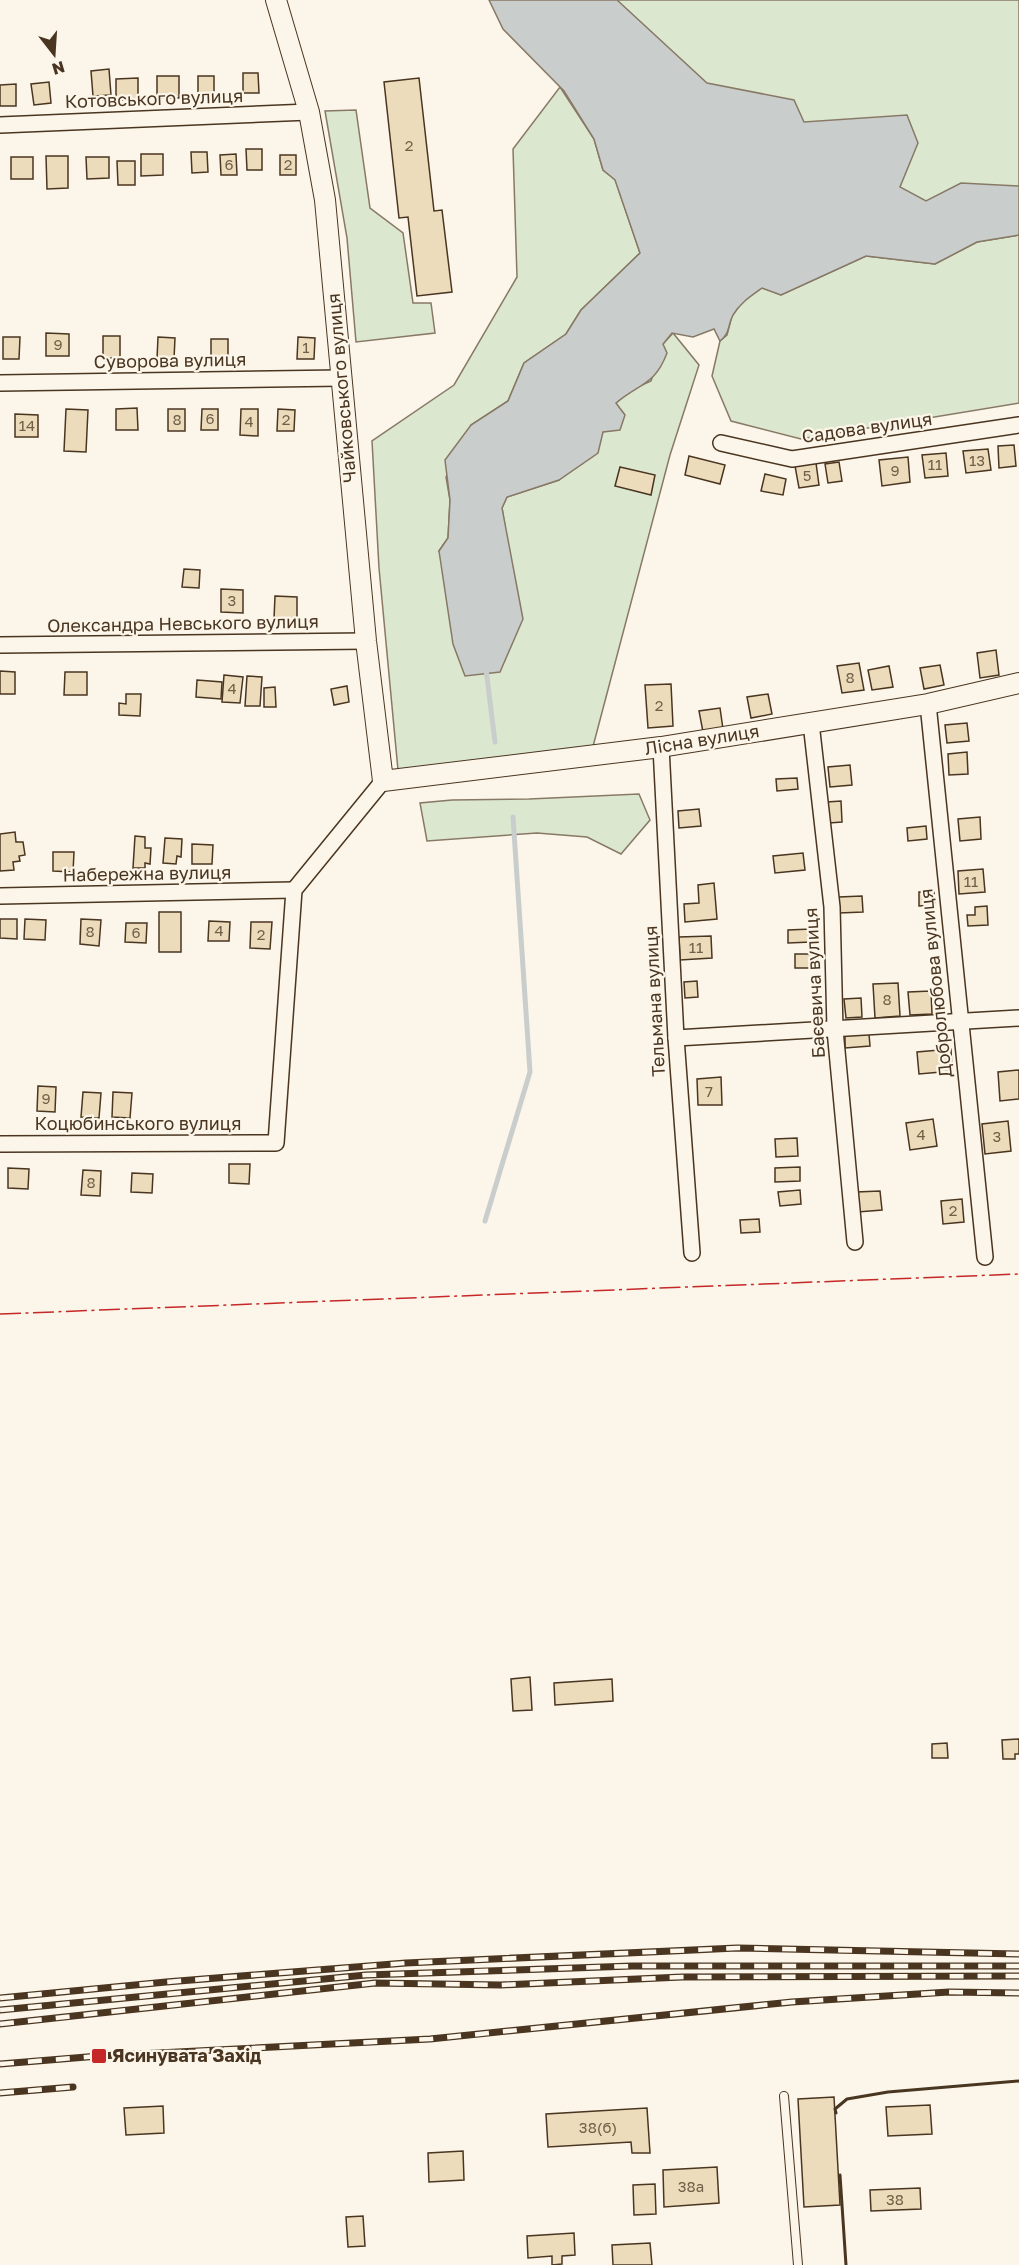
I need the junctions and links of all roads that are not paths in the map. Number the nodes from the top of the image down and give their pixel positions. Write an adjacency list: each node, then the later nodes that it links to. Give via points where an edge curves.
1 (276, 0): 2 (street, Чайковського вулиця)
2 (309, 112): 3 (street, Котовського вулиця); 4 (street, Чайковського вулиця, via 326,200)
3 (0, 125)
4 (341, 378): 5 (street, Суворова вулиця); 8 (street, Чайковського вулиця)
5 (0, 383)
6 (1019, 425): 7 (street, Садова вулиця, via 792,459)
7 (721, 443)
8 (366, 641): 9 (street, Олександра Невського вулиця); 14 (street, Чайковського вулиця)
9 (0, 645)
10 (1019, 683): 11 (street, Лісна вулиця)
11 (928, 704): 12 (street, Лісна вулиця); 18 (street, Добролюбова вулиця)
12 (811, 723): 13 (street, Лісна вулиця); 19 (street, Баєевича вулиця, via 832,907)
13 (661, 747): 14 (street, Лісна вулиця); 20 (street, Тельмана вулиця)
14 (383, 781): 15 (street)
15 (294, 890): 16 (street, Набережна вулиця); 21 (street, Коцюбинського вулиця, via 276,1143)
16 (0, 896)
17 (1019, 1018): 18 (street)
18 (959, 1023): 19 (street); 24 (street, Добролюбова вулиця)
19 (835, 1030): 20 (street); 22 (street, Баєевича вулиця)
20 (676, 1038): 23 (street, Тельмана вулиця)
21 (0, 1144)
22 (855, 1242)
23 (692, 1253)
24 (985, 1257)
25 (784, 2096): 26 (lane)
26 (798, 2265)

